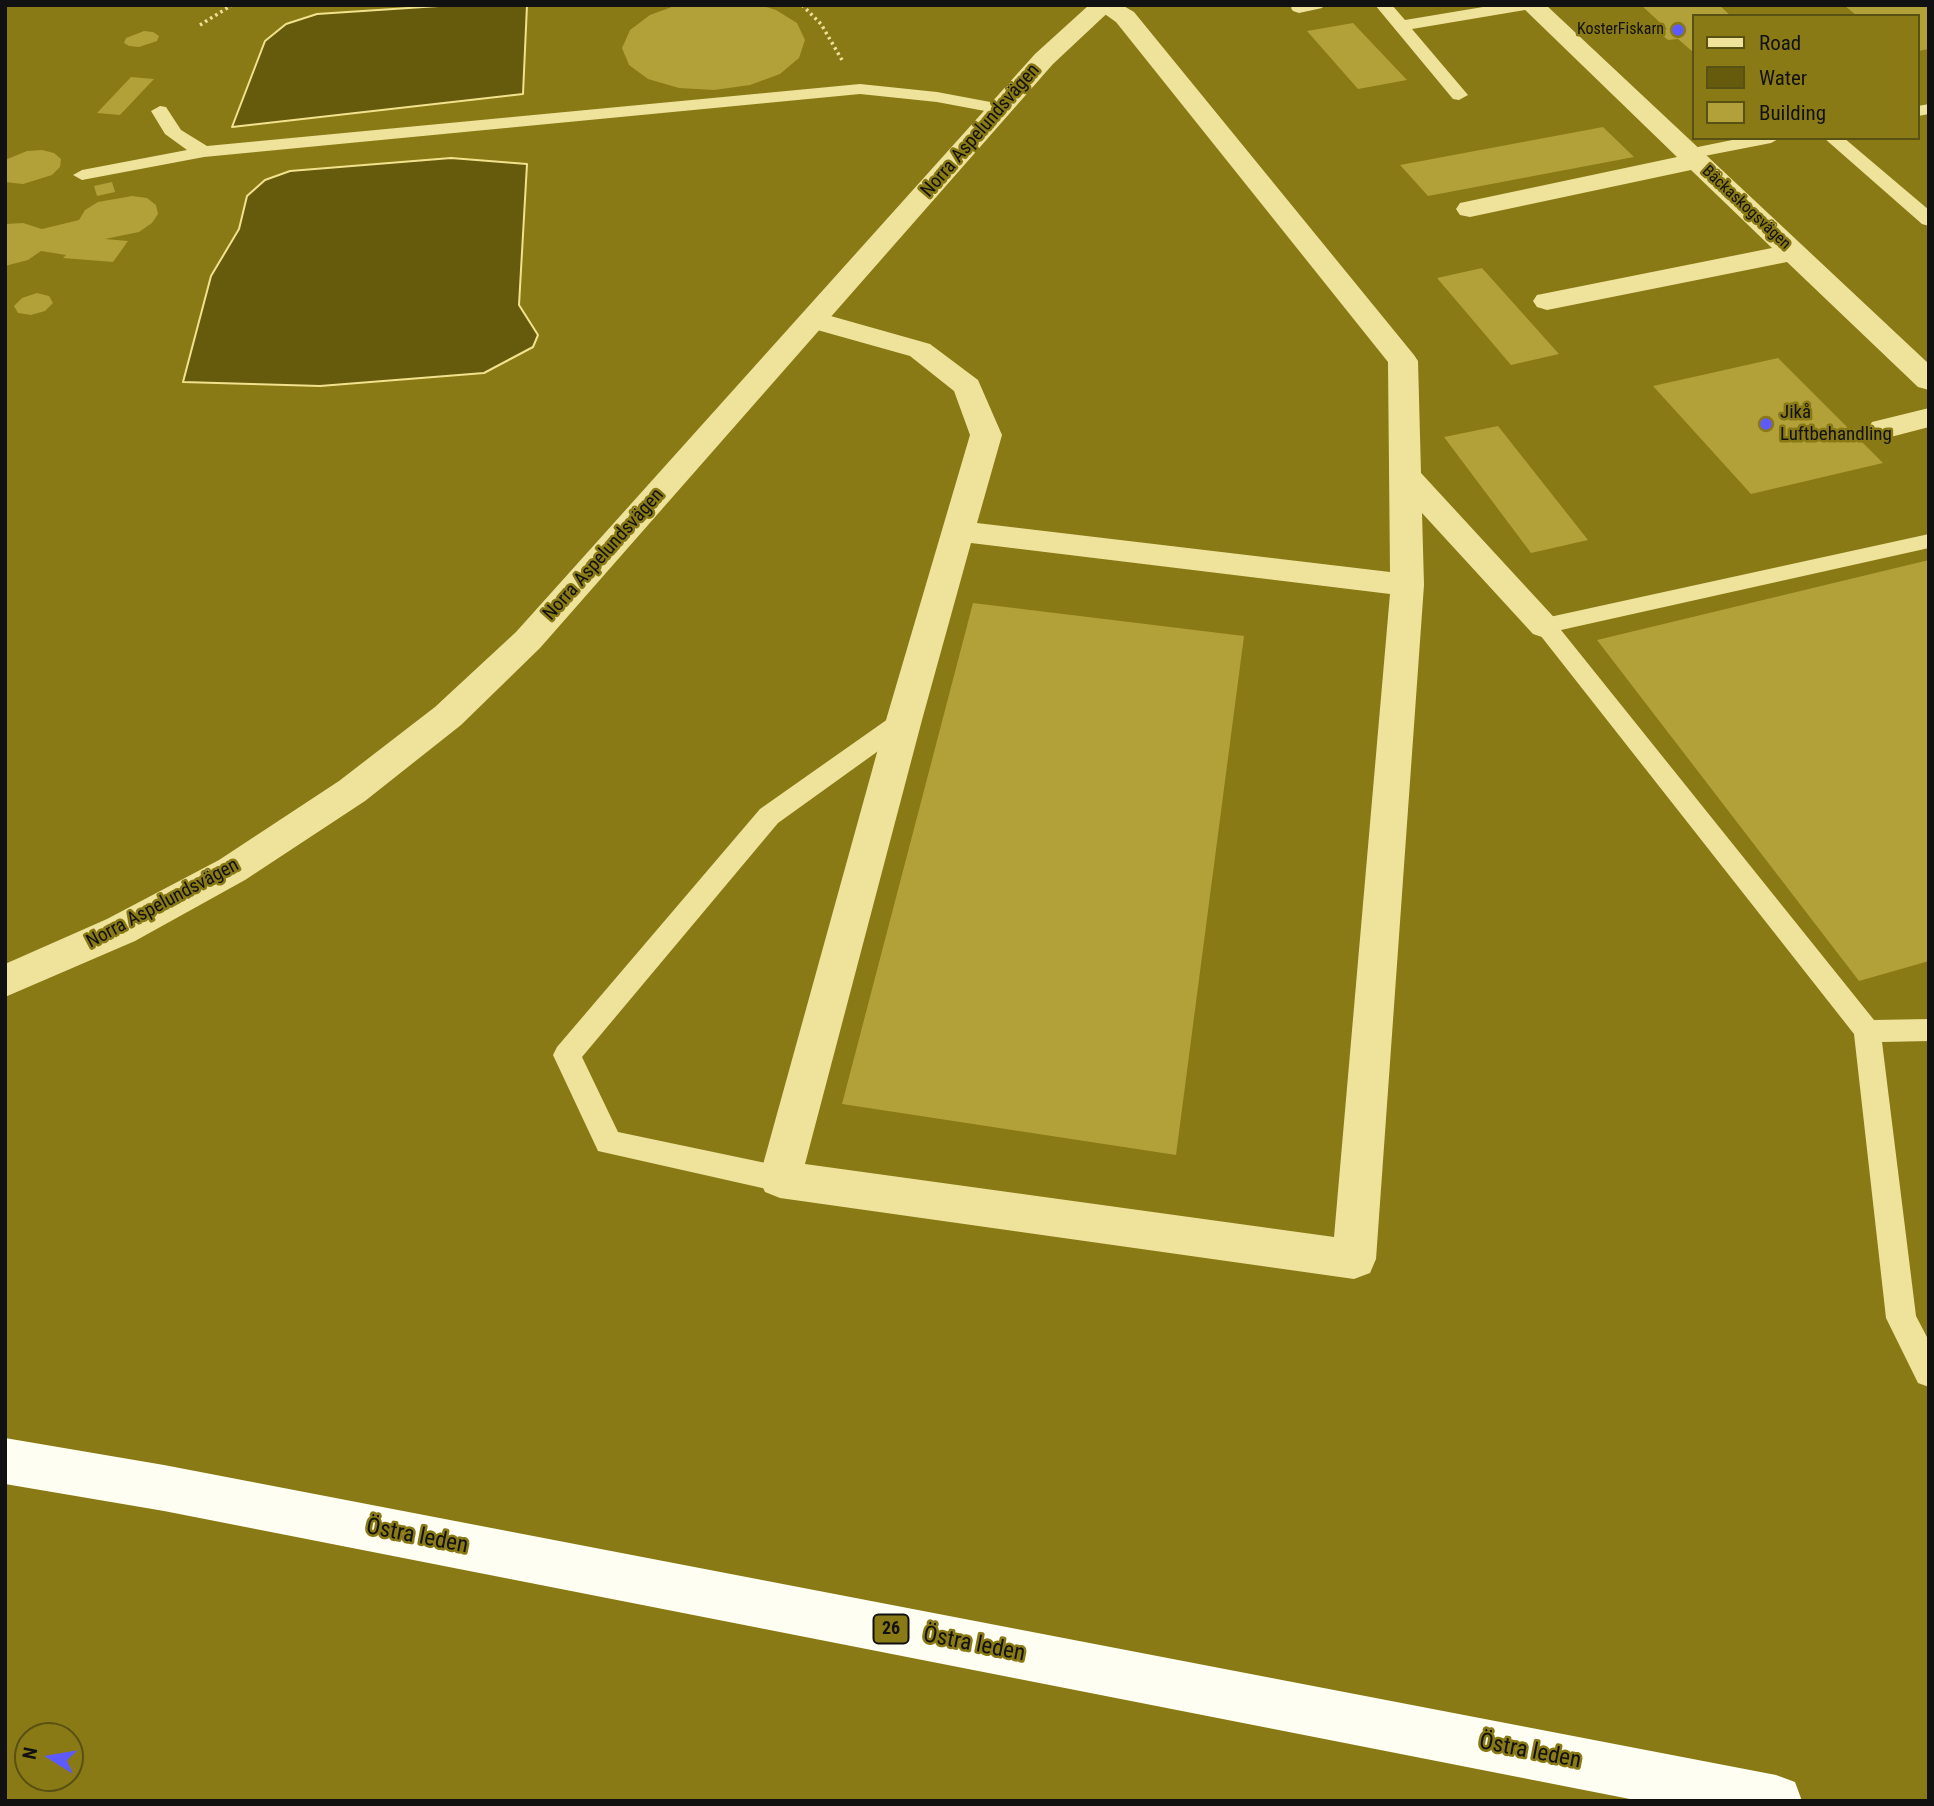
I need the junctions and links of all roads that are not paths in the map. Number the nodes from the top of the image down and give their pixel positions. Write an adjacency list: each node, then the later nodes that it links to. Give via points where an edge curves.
1 (1104, 5): 9 (street, Norra Aspelundsvägen, via 1077,26); 24 (street, via 1125,17 1403,361)
2 (1316, 5): 6 (lane)
3 (1384, 5): 7 (lane)
4 (1525, 5): 7 (lane)
5 (1532, 5): 14 (street, Bäckaskogsvägen)
6 (1299, 8)
7 (1402, 26): 8 (lane)
8 (1460, 95)
9 (1001, 109): 13 (lane, via 860,89); 20 (street, Norra Aspelundsvägen)
10 (160, 111): 13 (lane, via 174,134)
11 (1762, 140): 14 (lane)
12 (1835, 140): 17 (lane)
13 (204, 152): 15 (lane)
14 (1693, 157): 16 (street); 18 (street, Bäckaskogsvägen)
15 (82, 175)
16 (1470, 209)
17 (1929, 220)
18 (1792, 252): 19 (street); 21 (street, Bäckaskogsvägen)
19 (1547, 301)
20 (813, 320): 25 (street, via 920,350 967,387 986,435); 30 (street, Norra Aspelundsvägen, via 528,640 448,716 352,790 232,870 121,930)
21 (1929, 381)
22 (1929, 417): 23 (street)
23 (1883, 429)
24 (1405, 475): 27 (street); 28 (street)
25 (958, 531): 27 (street); 29 (street)
26 (1929, 541): 28 (lane)
27 (1407, 585): 33 (street, via 1354,1259)
28 (1545, 626): 32 (lane)
29 (904, 720): 33 (street); 33 (lane, via 769,816 567,1055 608,1142)
30 (5, 981)
31 (1929, 1030): 32 (lane)
32 (1867, 1031): 34 (lane, via 1901,1318)
33 (780, 1179)
34 (1929, 1373)
35 (5, 1461): 36 (highway, Östra leden / 26)
36 (1776, 1801)

